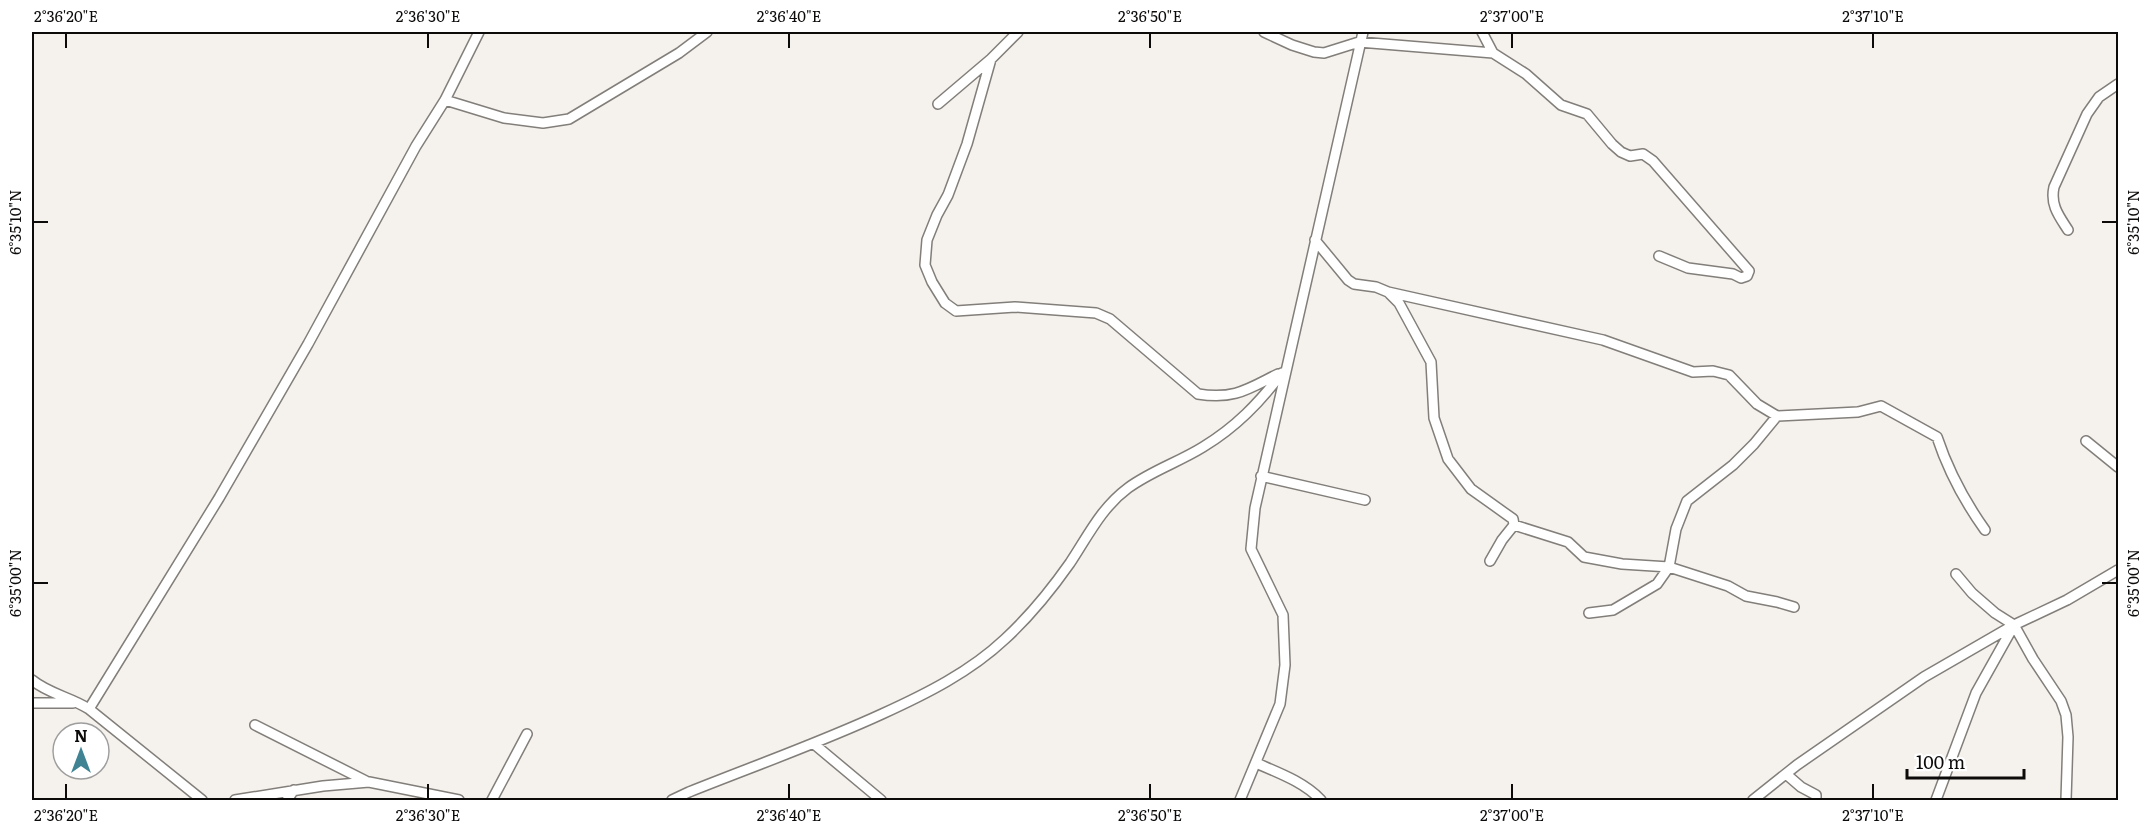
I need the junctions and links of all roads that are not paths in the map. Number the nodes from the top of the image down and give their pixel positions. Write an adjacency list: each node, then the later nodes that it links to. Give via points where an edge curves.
1 (479, 32): 11 (street)
2 (707, 32): 11 (street, via 569,119 543,123 504,118)
3 (1018, 32): 9 (street)
4 (1264, 32): 7 (street, via 1314,52)
5 (1362, 32): 7 (street)
6 (1482, 32): 8 (street)
7 (1359, 42): 8 (street); 14 (street)
8 (1493, 53): 15 (street, via 1526,74 1561,105 1587,114 1621,152 1630,156 1643,154 1653,161 1749,271 1741,278 1688,268)
9 (991, 59): 12 (street); 17 (street, via 967,144 927,240 925,265 945,303 956,311 1015,307 1096,313 1110,319 1198,394 1235,395)
10 (2118, 84): 13 (street, via 2099,97 2087,114 2054,187 2053,205)
11 (445, 100): 35 (street, via 219,498)
12 (938, 104)
13 (2068, 230)
14 (1315, 240): 16 (street, via 1348,280); 17 (street)
15 (1659, 256)
16 (1388, 292): 18 (street, via 1603,340 1693,372 1729,375 1757,404); 23 (street, via 1402,309 1431,362 1434,418 1448,459 1471,489 1508,513)
17 (1284, 370): 21 (street); 38 (street, via 1261,401 1233,426 1128,488 1107,507 1039,605 1004,640 956,676)
18 (1777, 416): 24 (street, via 1858,412 1881,406 1936,437 1946,464); 26 (street, via 1733,465 1687,501 1676,529)
19 (2086, 441): 20 (street)
20 (2117, 463)
21 (1260, 476): 22 (street); 39 (street, via 1251,544 1283,615 1285,665 1280,704)
22 (1365, 500)
23 (1514, 525): 25 (street); 26 (street, via 1568,542 1584,557)
24 (1985, 530)
25 (1490, 561)
26 (1669, 567): 29 (street, via 1728,586 1746,596); 30 (street, via 1657,584 1638,596 1613,610)
27 (2118, 570): 31 (street)
28 (1956, 574): 31 (street, via 1972,593)
29 (1794, 608)
30 (1589, 613)
31 (2014, 625): 40 (street, via 1924,677); 54 (street, via 1976,693); 55 (street, via 2066,715)
32 (32, 680): 34 (street, via 44,690)
33 (32, 703): 34 (street)
34 (79, 703): 35 (street)
35 (89, 709): 43 (street)
36 (255, 725): 41 (street)
37 (527, 734): 47 (street)
38 (814, 744): 48 (street); 49 (street)
39 (1256, 763): 50 (street); 51 (street, via 1305,786)
40 (1786, 774): 52 (street); 53 (street, via 1816,795)
41 (369, 782): 42 (street); 46 (street)
42 (294, 790): 44 (street); 45 (street)
43 (202, 801)
44 (235, 801)
45 (287, 801)
46 (459, 801)
47 (492, 801)
48 (672, 801)
49 (881, 801)
50 (1240, 801)
51 (1321, 801)
52 (1753, 801)
53 (1816, 801)
54 (1936, 801)
55 (2066, 801)

